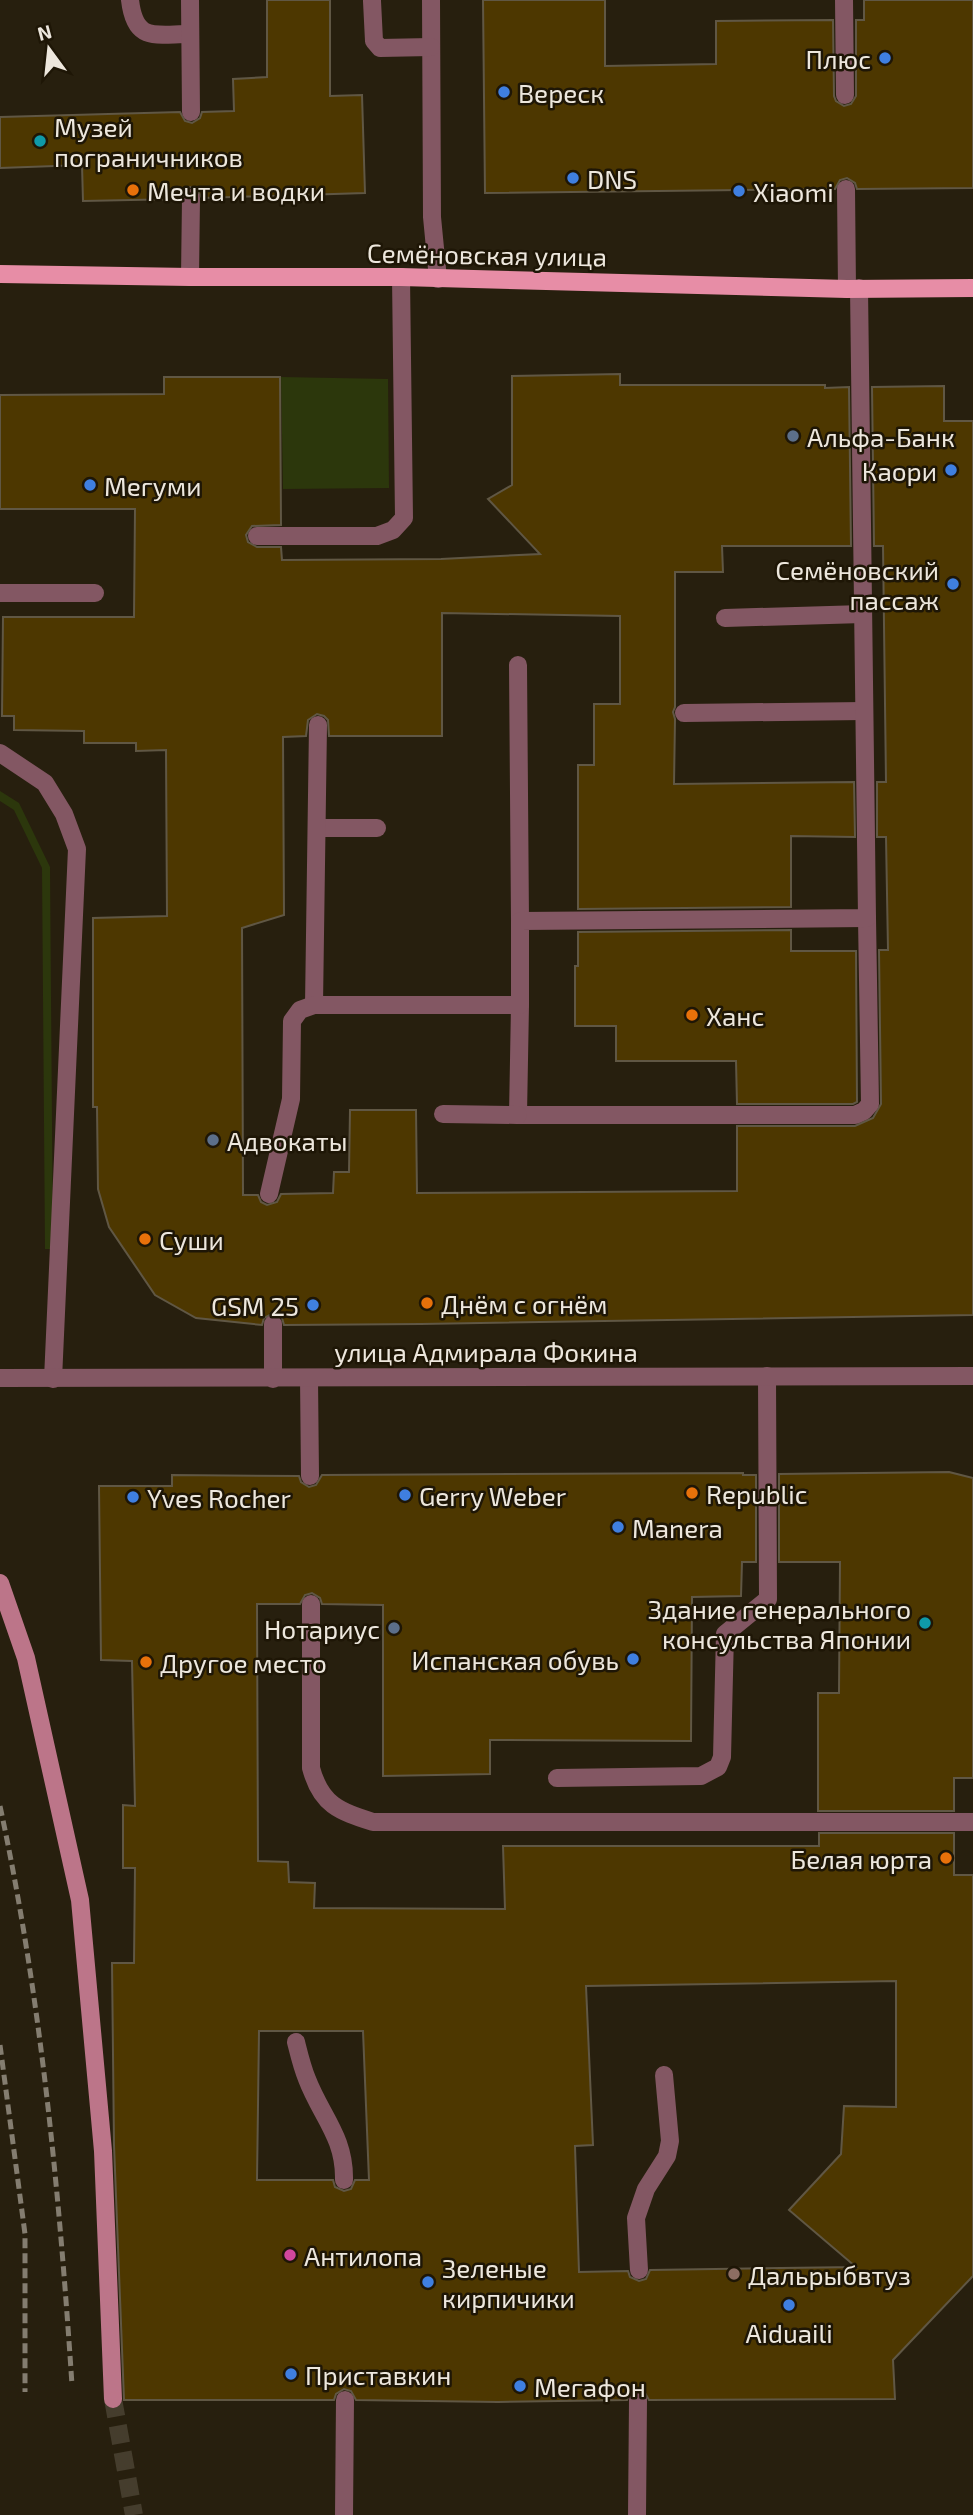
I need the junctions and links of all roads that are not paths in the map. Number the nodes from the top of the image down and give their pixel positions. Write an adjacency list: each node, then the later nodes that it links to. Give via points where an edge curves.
1 (130, 0): 6 (street, via 138,27 149,33)
2 (190, 0): 6 (street)
3 (431, 0): 7 (street)
4 (844, 0): 8 (street)
5 (372, 1): 7 (street, via 374,41 380,48)
6 (190, 33): 9 (street)
7 (431, 47): 15 (street, via 432,217)
8 (845, 95)
9 (191, 112)
10 (846, 189): 16 (street)
11 (191, 198): 13 (street)
12 (0, 274): 13 (main road, Семёновская улица)
13 (190, 277): 14 (main road, Семёновская улица)
14 (401, 277): 15 (main road, Семёновская улица); 18 (street, via 404,518 393,530 377,536)
15 (438, 279): 16 (main road, Семёновская улица)
16 (853, 288): 17 (main road, Семёновская улица); 21 (street)
17 (973, 288)
18 (257, 536)
19 (0, 593): 20 (street)
20 (95, 593)
21 (863, 614): 22 (street); 24 (street)
22 (725, 618)
23 (517, 666): 31 (street)
24 (864, 711): 25 (street); 30 (street)
25 (684, 713)
26 (318, 725): 28 (street)
27 (0, 753): 42 (street, via 45,783 64,814 77,849)
28 (317, 828): 29 (street); 32 (street)
29 (377, 828)
30 (867, 918): 31 (street); 35 (street, via 870,1104 864,1111 855,1115)
31 (520, 922): 33 (street)
32 (314, 1004): 33 (street); 36 (street, via 300,1010 292,1021 291,1100)
33 (520, 1005): 35 (street)
34 (443, 1114): 35 (street)
35 (518, 1115)
36 (269, 1194)
37 (273, 1324): 43 (street)
38 (767, 1376): 39 (street, улица Адмирала Фокина); 41 (street, улица Адмирала Фокина); 47 (street, via 768,1599 725,1634 718,1767 701,1776)
39 (973, 1377)
40 (0, 1378): 42 (street, улица Адмирала Фокина)
41 (309, 1378): 43 (street, улица Адмирала Фокина); 44 (street)
42 (53, 1379): 43 (street, улица Адмирала Фокина)
43 (273, 1379)
44 (310, 1476)
45 (0, 1583): 53 (main road, via 26,1658 80,1900 103,2151)
46 (311, 1604): 48 (street, via 311,1768 316,1786 339,1810 373,1822)
47 (557, 1778)
48 (973, 1822)
49 (296, 2042): 51 (street, via 307,2080 340,2144)
50 (664, 2075): 52 (street, via 670,2141 667,2157 646,2189 636,2218)
51 (344, 2180)
52 (639, 2270)
53 (113, 2399)
54 (345, 2400): 56 (street)
55 (638, 2400): 57 (street)
56 (344, 2515)
57 (638, 2515)

